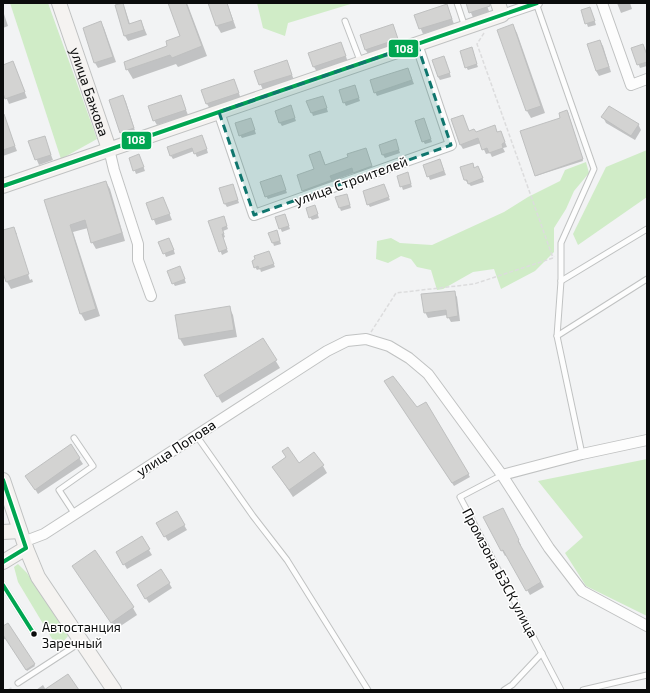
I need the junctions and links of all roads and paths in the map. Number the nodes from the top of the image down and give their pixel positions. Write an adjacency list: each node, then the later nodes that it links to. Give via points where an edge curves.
1 (59, 3): 13 (street, улица Бажова)
2 (457, 3): 8 (lane)
3 (536, 3): 5 (street); 16 (lane, via 594,169)
4 (602, 3): 11 (street, via 631,85)
5 (500, 9): 7 (street)
6 (345, 21): 10 (lane)
7 (482, 21): 8 (street); 17 (path, via 486,30 477,44)
8 (466, 27): 9 (street)
9 (416, 44): 10 (street); 12 (street, улица Строителей, via 451,145 254,215)
10 (361, 63): 12 (street)
11 (647, 79)
12 (219, 112): 13 (street)
13 (109, 149): 14 (street); 20 (street, улица Бажова, via 138,244 138,260)
14 (3, 186)
15 (647, 228): 19 (lane)
16 (561, 243): 17 (path); 19 (lane)
17 (553, 258): 22 (path, via 474,284 396,294)
18 (647, 279): 21 (lane)
19 (561, 281): 21 (lane)
20 (151, 296)
21 (557, 336): 26 (lane)
22 (366, 339): 23 (street, улица Попова, via 347,341 327,351); 27 (street, via 389,346 428,374)
23 (196, 435): 29 (street, улица Попова); 41 (lane, via 287,560)
24 (74, 438): 29 (lane, via 93,466 59,490)
25 (647, 440): 26 (street)
26 (582, 454): 27 (street)
27 (502, 475): 34 (street, via 549,548 582,591); 37 (lane, Промзона БЗСК улица, via 460,497)
28 (3, 480): 31 (street)
29 (74, 513): 31 (street, улица Попова, via 44,534)
30 (3, 532): 31 (street)
31 (23, 540): 32 (street); 36 (street, via 38,577)
32 (3, 562)
33 (3, 584): 35 (lane)
34 (647, 626)
35 (34, 634)
36 (82, 641): 39 (lane); 40 (street)
37 (542, 653): 42 (lane); 43 (lane, Промзона БЗСК улица)
38 (647, 675): 44 (lane)
39 (18, 683)
40 (113, 689)
41 (368, 690)
42 (504, 690)
43 (562, 690)
44 (583, 690)

